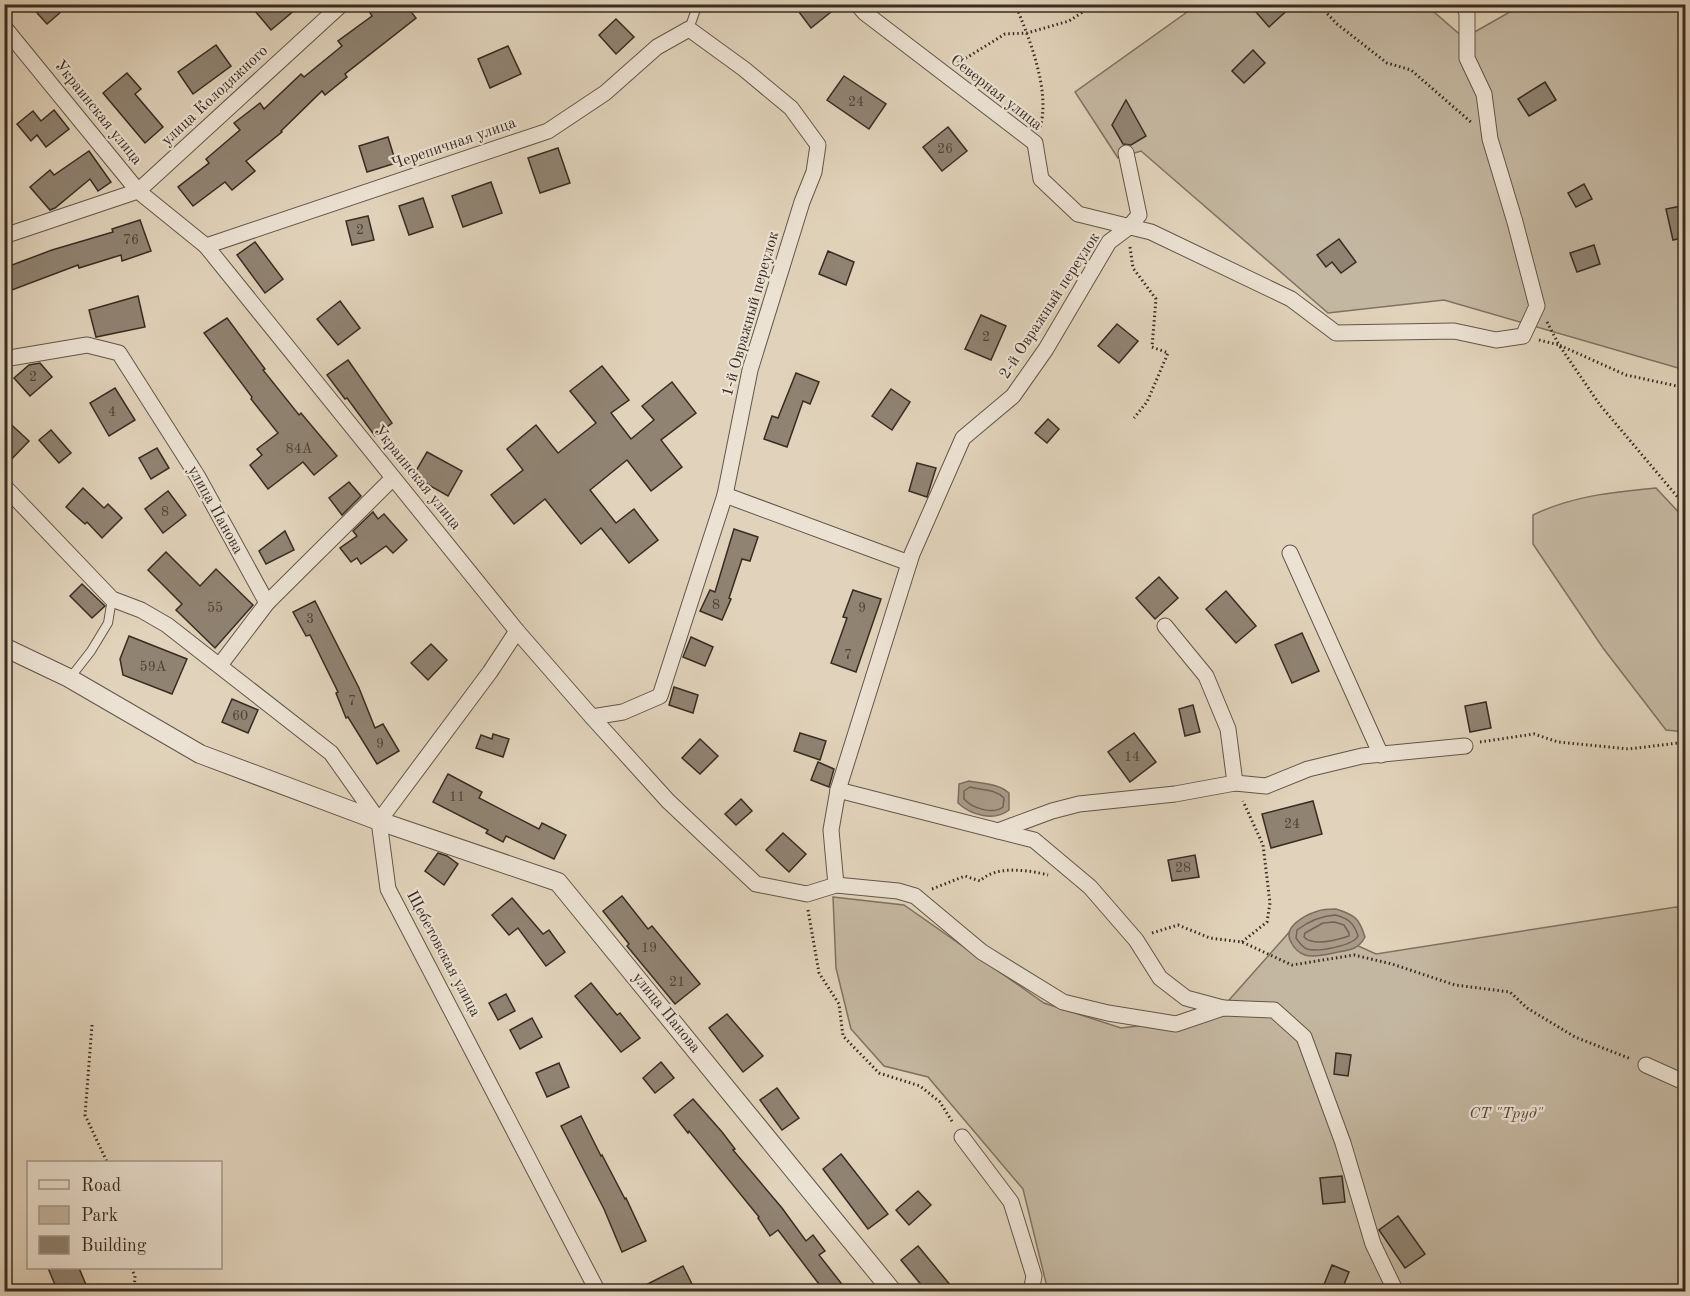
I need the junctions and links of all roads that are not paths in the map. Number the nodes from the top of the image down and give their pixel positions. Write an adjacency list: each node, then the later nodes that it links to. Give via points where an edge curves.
1 (694, 4): 6 (lane)
2 (857, 4): 9 (street, Северная улица, via 941,74 1035,143 1041,179 1078,214)
3 (1462, 4): 9 (street, Северная улица, via 1467,13 1467,58 1484,94 1490,139 1537,306 1523,336 1496,340 1454,331 1336,333 1291,299 1151,232)
4 (334, 7): 8 (street, улица Колодяжного)
5 (4, 27): 8 (street, Украинская улица)
6 (689, 29): 11 (street, Черепичная улица, via 657,47 604,93 548,131); 15 (street, 1-й Овражный переулок, via 791,108 818,145 814,172 750,370)
7 (1126, 153): 9 (street, via 1139,215)
8 (138, 191): 10 (street, улица Колодяжного); 11 (street, Украинская улица)
9 (1129, 227): 17 (street, 2-й Овражный переулок, via 1109,242 1046,349 1013,396 963,438)
10 (4, 236)
11 (206, 246): 13 (street, Украинская улица)
12 (4, 359): 19 (street, улица Панова, via 87,345 119,353 198,477)
13 (393, 478): 19 (street); 21 (street, Украинская улица)
14 (4, 486): 18 (street, Щебетовская улица)
15 (725, 495): 17 (street); 25 (street, 1-й Овражный переулок, via 660,696 623,712)
16 (1290, 553): 27 (street)
17 (909, 563): 29 (street, 2-й Овражный переулок)
18 (112, 599): 23 (street, Щебетовская улица, via 167,625); 24 (lane, via 108,623 92,651)
19 (267, 603): 23 (street)
20 (1165, 626): 28 (street, via 1206,676 1228,729)
21 (517, 631): 25 (street, Украинская улица); 30 (street)
22 (4, 647): 24 (street, улица Панова)
23 (219, 665): 30 (street, Щебетовская улица, via 332,753)
24 (69, 678): 30 (street, улица Панова, via 200,754)
25 (592, 717): 32 (street, Украинская улица, via 668,801 756,884 807,894)
26 (1465, 746): 27 (street)
27 (1381, 755): 28 (street, via 1308,769 1266,786)
28 (1235, 783): 31 (street, via 1156,797 1079,804)
29 (838, 790): 31 (street); 32 (street, 2-й Овражный переулок, via 831,830)
30 (379, 821): 37 (street, Щебетовская улица, via 388,889); 38 (street, улица Панова, via 558,882)
31 (998, 831): 33 (street, via 1034,840 1090,887 1136,940 1160,978 1186,998)
32 (836, 885): 33 (street, via 915,896 981,952 1062,1002 1176,1024)
33 (1223, 1008): 40 (street, via 1274,1010 1305,1036 1373,1244)
34 (1646, 1065): 35 (street)
35 (1686, 1083)
36 (962, 1137): 39 (street, via 1011,1202 1034,1276)
37 (598, 1292)
38 (893, 1292)
39 (1031, 1292)
40 (1396, 1292)

